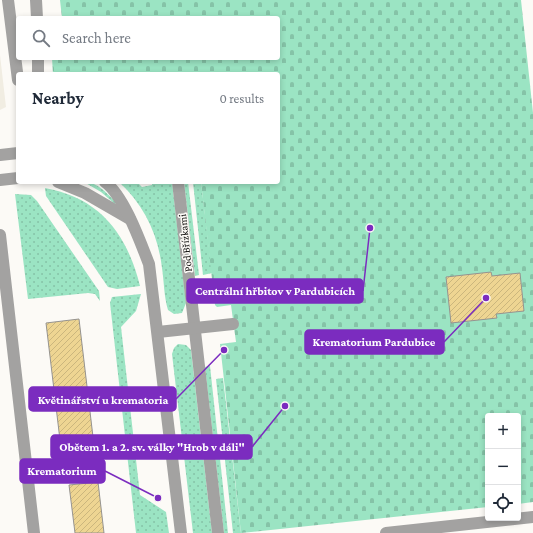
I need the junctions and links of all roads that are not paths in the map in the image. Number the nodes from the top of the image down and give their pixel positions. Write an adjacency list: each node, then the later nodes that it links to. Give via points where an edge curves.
1 (8, 0): 5 (street)
2 (36, 0): 3 (street)
3 (37, 16)
4 (38, 60): 6 (street)
5 (17, 72)
6 (38, 72)
7 (1, 153): 8 (street)
8 (16, 153)
9 (16, 178): 10 (street)
10 (0, 180)
11 (63, 184): 14 (street, via 85,193)
12 (108, 184): 14 (street, via 114,189)
13 (178, 184): 17 (street, Pod Břízkami)
14 (130, 219): 18 (street, via 149,264)
15 (0, 235): 20 (street)
16 (233, 324): 17 (street)
17 (195, 328): 18 (street); 22 (street, Pod Břízkami)
18 (158, 332): 21 (street)
19 (533, 517): 23 (street)
20 (34, 533)
21 (181, 533)
22 (218, 533)
23 (386, 533)

